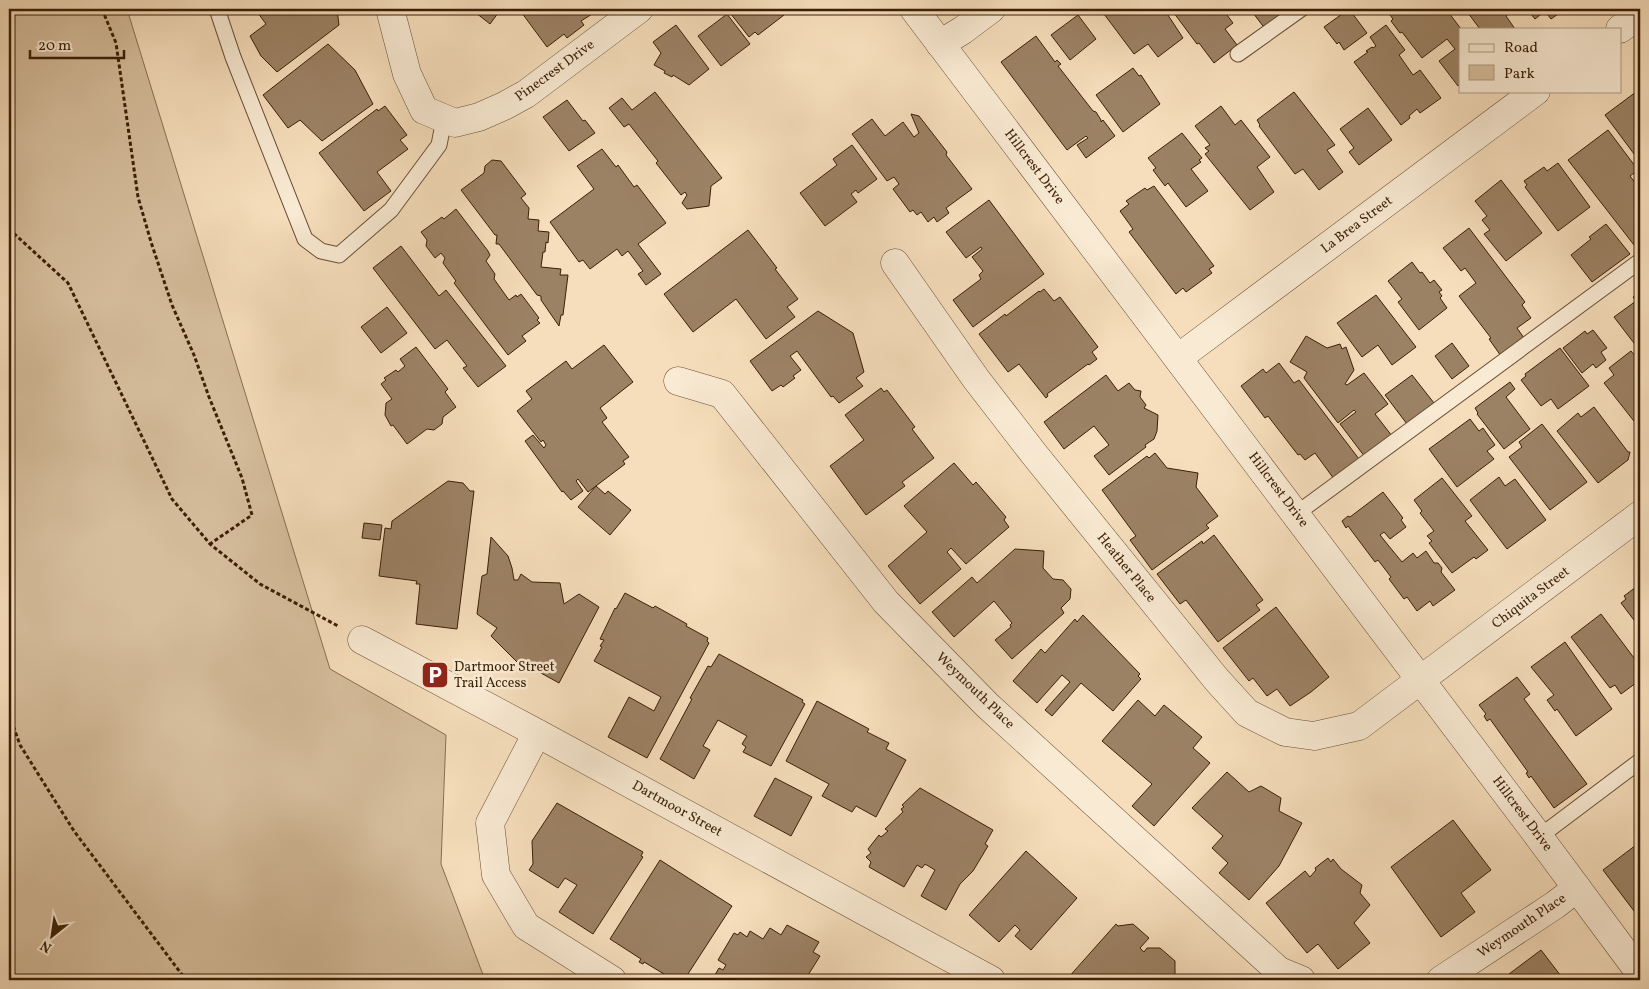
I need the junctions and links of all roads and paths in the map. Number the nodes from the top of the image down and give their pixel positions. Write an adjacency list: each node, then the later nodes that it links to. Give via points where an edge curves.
1 (102, 9): 21 (path, via 116,44 138,198 151,242 172,305 242,478 252,515)
2 (217, 9): 13 (lane, via 305,239 320,251 338,255 391,210 439,145)
3 (390, 9): 13 (street, via 414,92 424,110)
4 (639, 9): 13 (street, Pinecrest Drive, via 526,94 479,117 454,123)
5 (914, 9): 10 (street, Hillcrest Drive)
6 (991, 9): 10 (street)
7 (1301, 9): 11 (lane)
8 (1640, 14): 9 (street)
9 (1621, 28)
10 (940, 44): 17 (street, Hillcrest Drive)
11 (1238, 54)
12 (1535, 92): 17 (street, La Brea Street)
13 (444, 120)
14 (9, 229): 21 (path, via 68,283 172,500)
15 (1640, 261): 19 (lane)
16 (895, 263): 23 (street, Heather Place, via 976,379 1034,454 1217,680 1248,713 1285,732 1314,736 1359,726)
17 (1178, 358): 19 (street, Hillcrest Drive)
18 (678, 381): 33 (street, Weymouth Place, via 722,394 886,602 987,705 1279,971)
19 (1296, 514): 23 (street, Hillcrest Drive)
20 (1640, 515): 23 (street, Chiquita Street)
21 (210, 544): 22 (path, via 260,584)
22 (362, 640): 25 (street, Dartmoor Street)
23 (1421, 680): 27 (street, Hillcrest Drive)
24 (9, 714): 30 (path, via 20,745 74,831)
25 (537, 733): 31 (street, via 490,823 496,875 526,926); 32 (street, Dartmoor Street)
26 (1640, 761): 27 (lane)
27 (1539, 837): 28 (street, Hillcrest Drive)
28 (1577, 888): 29 (street, Hillcrest Drive); 34 (street, Weymouth Place)
29 (1640, 973)
30 (186, 980)
31 (612, 980)
32 (991, 980)
33 (1301, 980)
34 (1441, 980)

